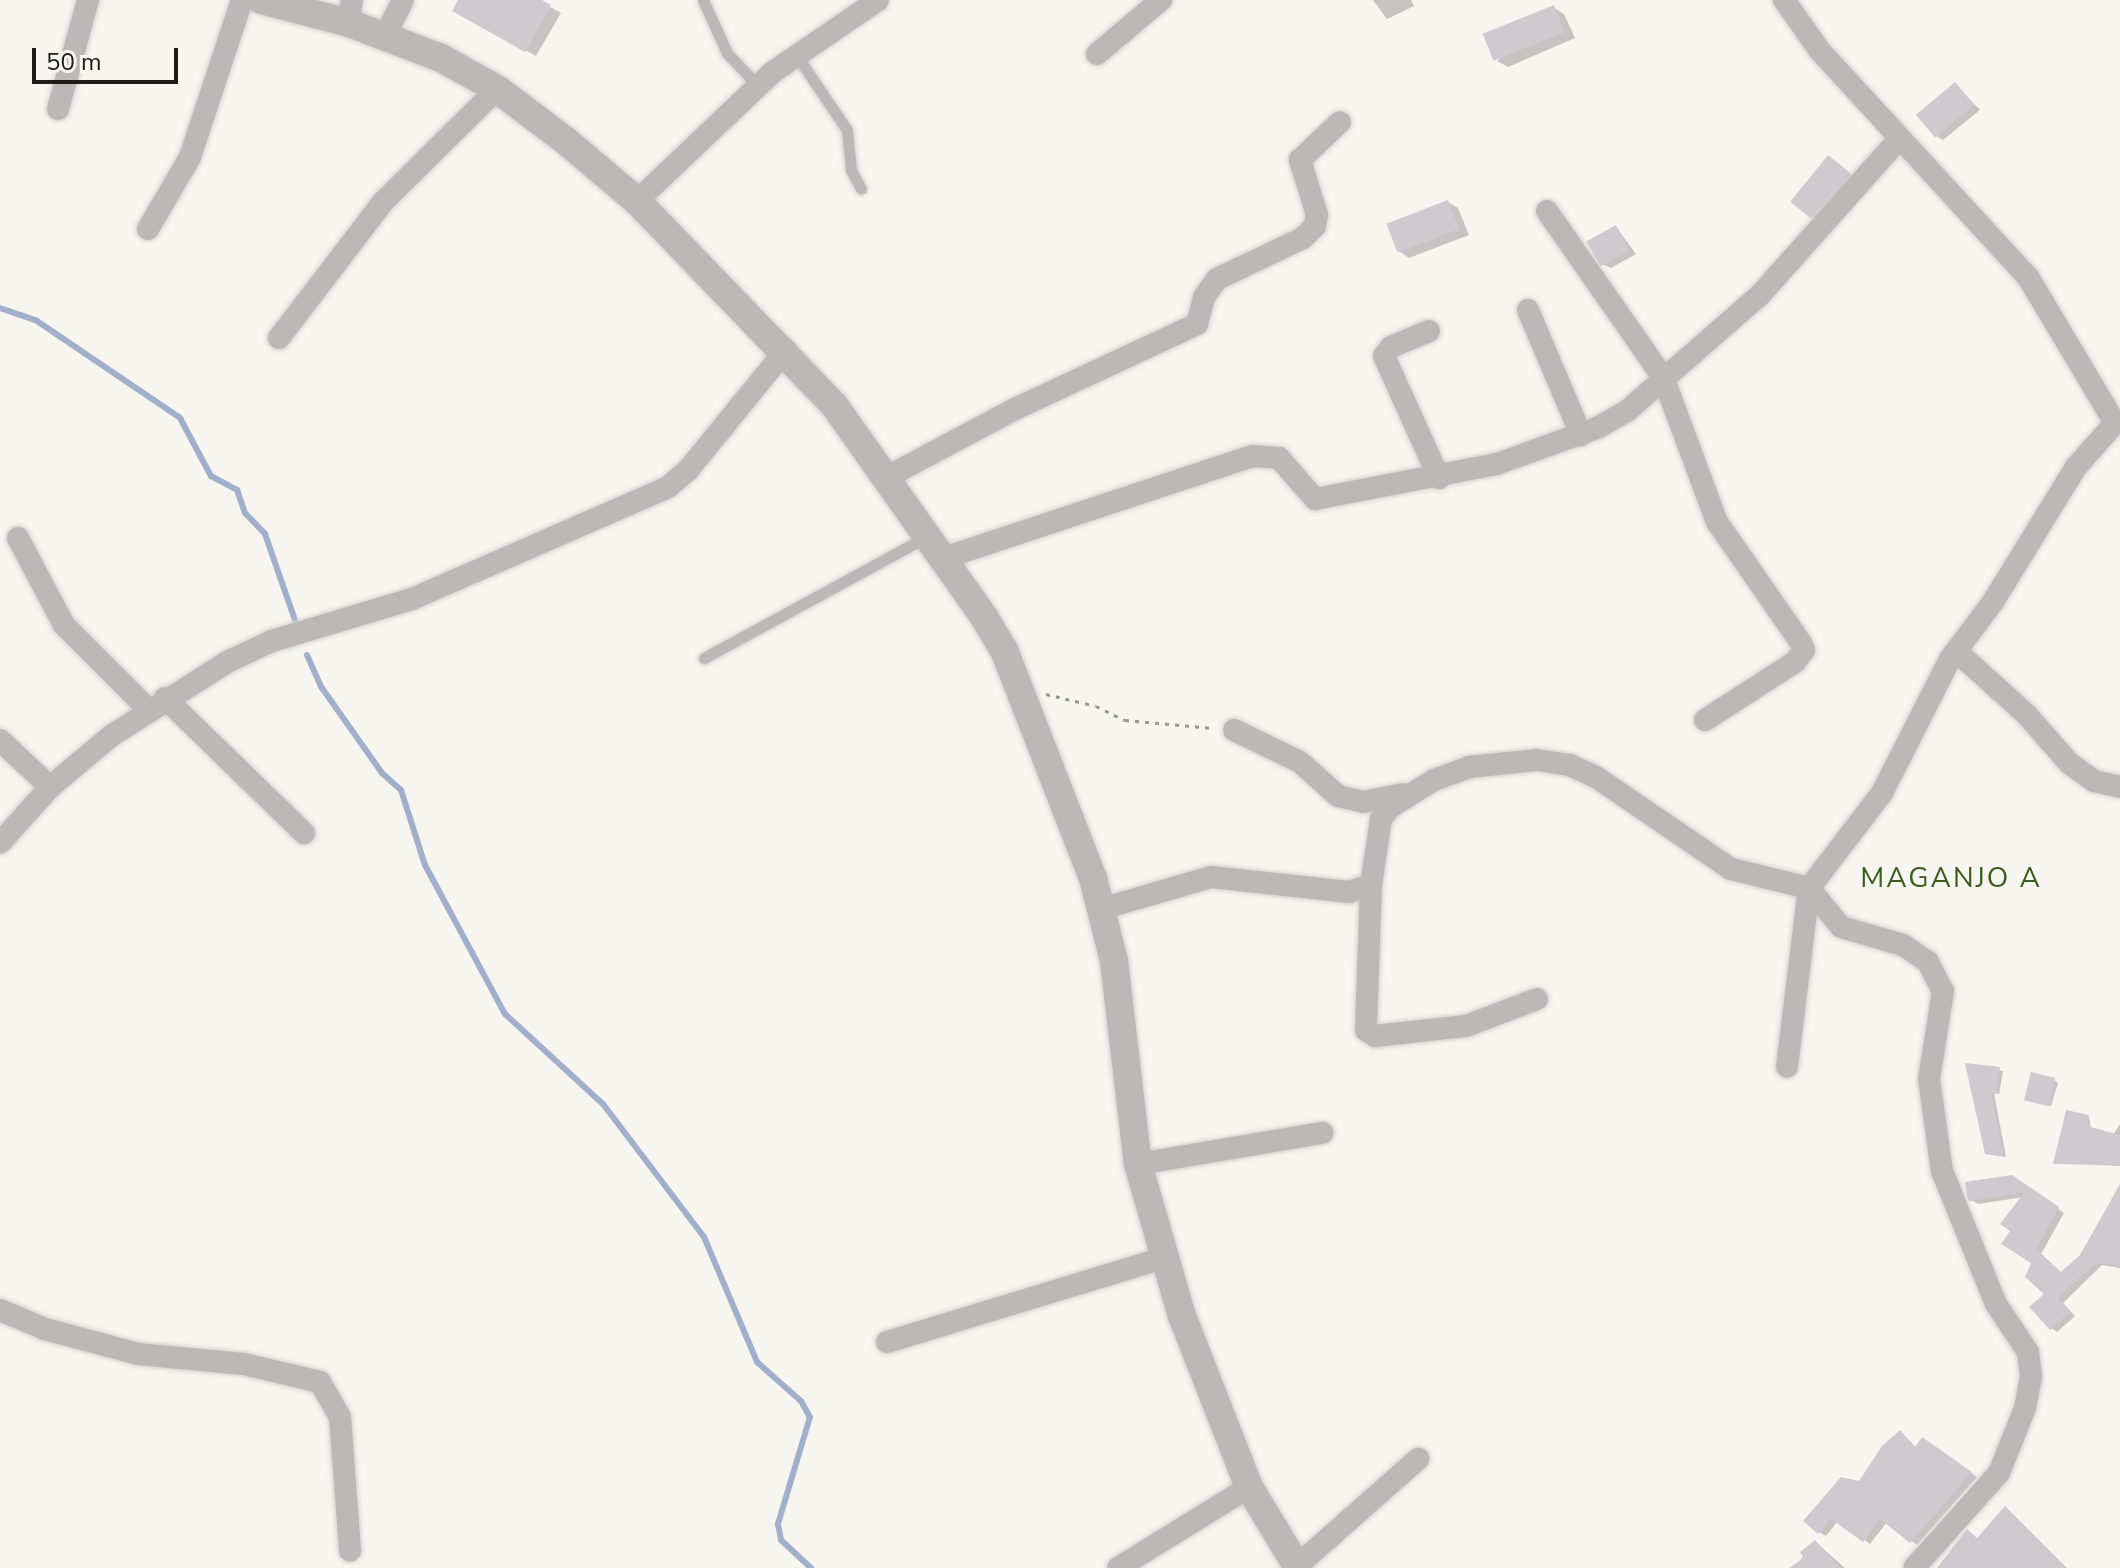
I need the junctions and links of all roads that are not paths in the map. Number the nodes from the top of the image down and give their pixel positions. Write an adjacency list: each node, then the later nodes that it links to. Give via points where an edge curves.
1 (88, 0): 15 (street)
2 (242, 0): 21 (street, via 190,157)
3 (261, 0): 9 (street)
4 (403, 0): 10 (street)
5 (703, 0): 13 (lane, via 727,53)
6 (1161, 0): 11 (street)
7 (1784, 0): 17 (street, via 1820,51)
8 (866, 3): 12 (street)
9 (351, 11): 10 (street)
10 (385, 36): 14 (street, via 441,58)
11 (1097, 54)
12 (797, 56): 13 (street); 18 (lane, via 847,130 851,170)
13 (758, 86): 19 (street)
14 (497, 89): 19 (street); 24 (street, via 383,202)
15 (58, 109)
16 (1340, 122): 29 (street, via 1300,160 1317,215 1315,226 1303,238 1217,279 1207,289 1197,324 990,421)
17 (1900, 138): 26 (street, via 1786,268); 27 (street, via 2028,277)
18 (861, 189)
19 (637, 201): 25 (street)
20 (1547, 211): 26 (street)
21 (148, 229)
22 (1528, 310): 28 (street)
23 (1429, 331): 30 (street, via 1391,347 1384,356)
24 (279, 338)
25 (786, 350): 29 (street); 35 (street, via 688,470 668,487 412,599 272,641)
26 (1663, 377): 28 (street, via 1627,411); 36 (street, via 1717,522 1804,650 1795,662)
27 (2118, 422): 33 (street, via 2076,467 1993,602)
28 (1581, 435): 30 (street)
29 (887, 477): 32 (street)
30 (1439, 478): 32 (street, via 1315,499 1279,458 1252,456)
31 (18, 538): 35 (street, via 64,625)
32 (936, 547): 34 (lane); 46 (street, via 1004,650 1076,826)
33 (1956, 651): 40 (street, via 2026,714 2069,763 2094,781); 45 (street, via 1882,793)
34 (704, 658)
35 (156, 703): 39 (street); 42 (street)
36 (1705, 720)
37 (1234, 730): 41 (street, via 1300,762 1338,796 1378,802)
38 (0, 740): 39 (street)
39 (50, 787): 43 (street)
40 (2120, 787)
41 (1411, 792): 44 (street, via 1381,819); 45 (street, via 1469,767 1505,760 1570,765 1622,793 1731,869)
42 (304, 833)
43 (0, 843)
44 (1371, 885): 46 (street, via 1349,892 1211,877); 47 (street, via 1366,1030 1375,1036 1466,1026)
45 (1809, 888): 48 (street); 59 (street, via 1841,927 1903,945 1928,962 1937,976 1944,1011 1929,1079 1942,1171 1996,1304 2028,1352 2030,1394 1999,1473)
46 (1101, 909): 50 (street, via 1114,961)
47 (1537, 999)
48 (1787, 1067)
49 (1322, 1133): 50 (street)
50 (1138, 1164): 51 (street)
51 (1163, 1258): 53 (street); 55 (street, via 1206,1386)
52 (0, 1310): 56 (street, via 45,1329 138,1354 244,1364 320,1382 340,1417)
53 (887, 1342)
54 (1418, 1459): 57 (street)
55 (1249, 1487): 57 (street); 58 (street)
56 (350, 1551)
57 (1298, 1567)
58 (1118, 1568)
59 (1914, 1568)

